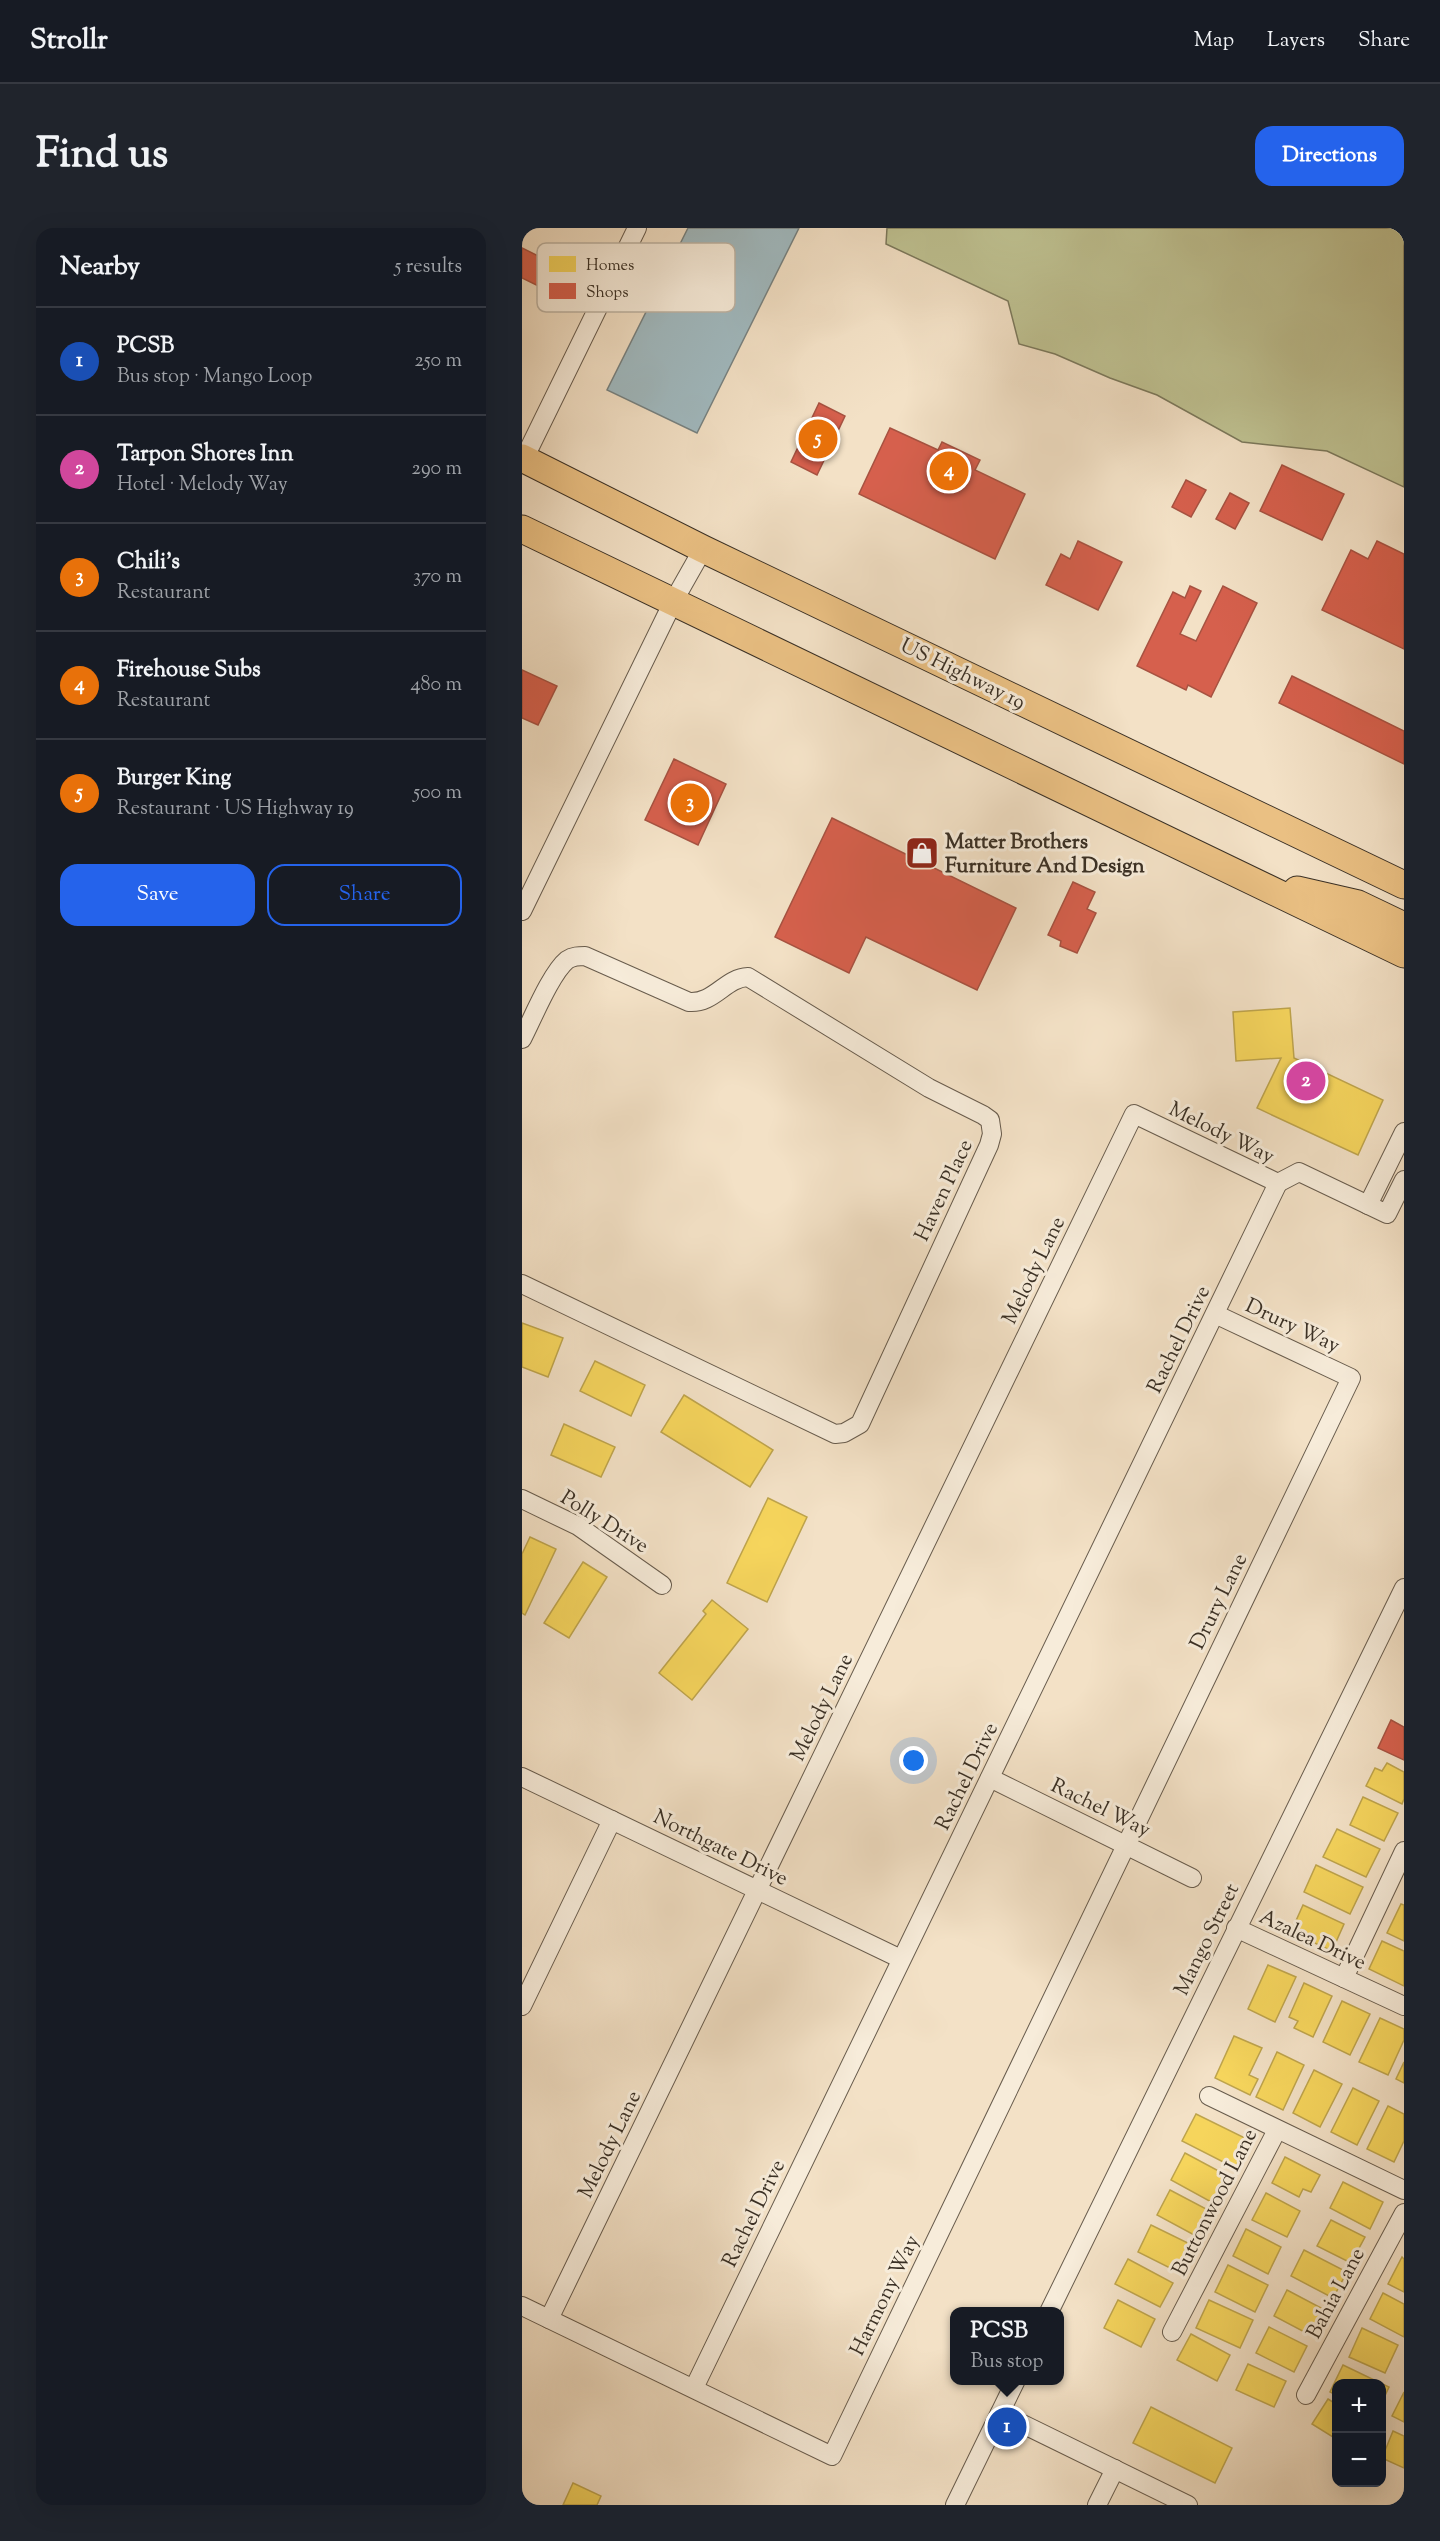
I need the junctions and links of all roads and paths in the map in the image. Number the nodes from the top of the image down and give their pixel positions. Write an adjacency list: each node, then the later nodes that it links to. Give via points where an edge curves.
1 (637, 228): 2 (street)
2 (630, 243)
3 (596, 312): 4 (street)
4 (523, 459): 6 (highway, US Highway 19)
5 (522, 529): 7 (highway)
6 (703, 549): 7 (street); 9 (highway, US Highway 19)
7 (673, 602): 8 (highway); 10 (street)
8 (1251, 880): 11 (highway, via 1358,904); 12 (highway)
9 (1404, 885)
10 (522, 911)
11 (1404, 926)
12 (1404, 954)
13 (522, 1039): 19 (street, Haven Place, via 557,972 572,957 585,956 689,1002 707,1000 748,977 919,1082 984,1115 990,1120 992,1134 860,1424 844,1433 824,1429)
14 (1134, 1114): 17 (street, Melody Way); 31 (street, Melody Lane)
15 (1404, 1132): 18 (street)
16 (1404, 1180): 18 (street, Melody Way, via 1387,1214)
17 (1278, 1183): 18 (street, Melody Way, via 1299,1172); 20 (street, Rachel Drive)
18 (1368, 1205)
19 (522, 1284)
20 (1215, 1314): 21 (street, Drury Way); 26 (street, Rachel Drive)
21 (1351, 1378): 28 (street, Drury Lane)
22 (522, 1499): 23 (street, Polly Drive, via 578,1526)
23 (662, 1585)
24 (1404, 1587): 32 (street, Mango Street)
25 (522, 1777): 27 (street, Northgate Drive)
26 (990, 1778): 28 (street, Rachel Way); 33 (street, Rachel Drive)
27 (612, 1820): 31 (street, Northgate Drive); 35 (street)
28 (1126, 1844): 30 (street, Rachel Way); 46 (street, Harmony Way, via 832,2456)
29 (1404, 1851): 34 (street)
30 (1192, 1878)
31 (758, 1889): 33 (street, Northgate Drive); 43 (street, Melody Lane)
32 (1236, 1928): 34 (street, Azalea Drive); 42 (street, Mango Street)
33 (901, 1959): 46 (street, Rachel Drive)
34 (1344, 1978): 36 (street, Azalea Drive)
35 (522, 2006)
36 (1404, 2006)
37 (1209, 2096): 38 (street, Buttonwood Lane)
38 (1277, 2130): 39 (street); 44 (street, Buttonwood Lane)
39 (1404, 2190)
40 (1404, 2213): 47 (street, Bahia Lane)
41 (522, 2306): 43 (street, Harmony Way)
42 (1051, 2307)
43 (549, 2319): 46 (street, Harmony Way)
44 (1172, 2332)
45 (1014, 2385): 48 (street)
46 (694, 2388)
47 (1306, 2395)
48 (1000, 2413): 49 (street); 50 (street)
49 (1115, 2469): 51 (street); 52 (street)
50 (955, 2505)
51 (1097, 2505)
52 (1188, 2505)

